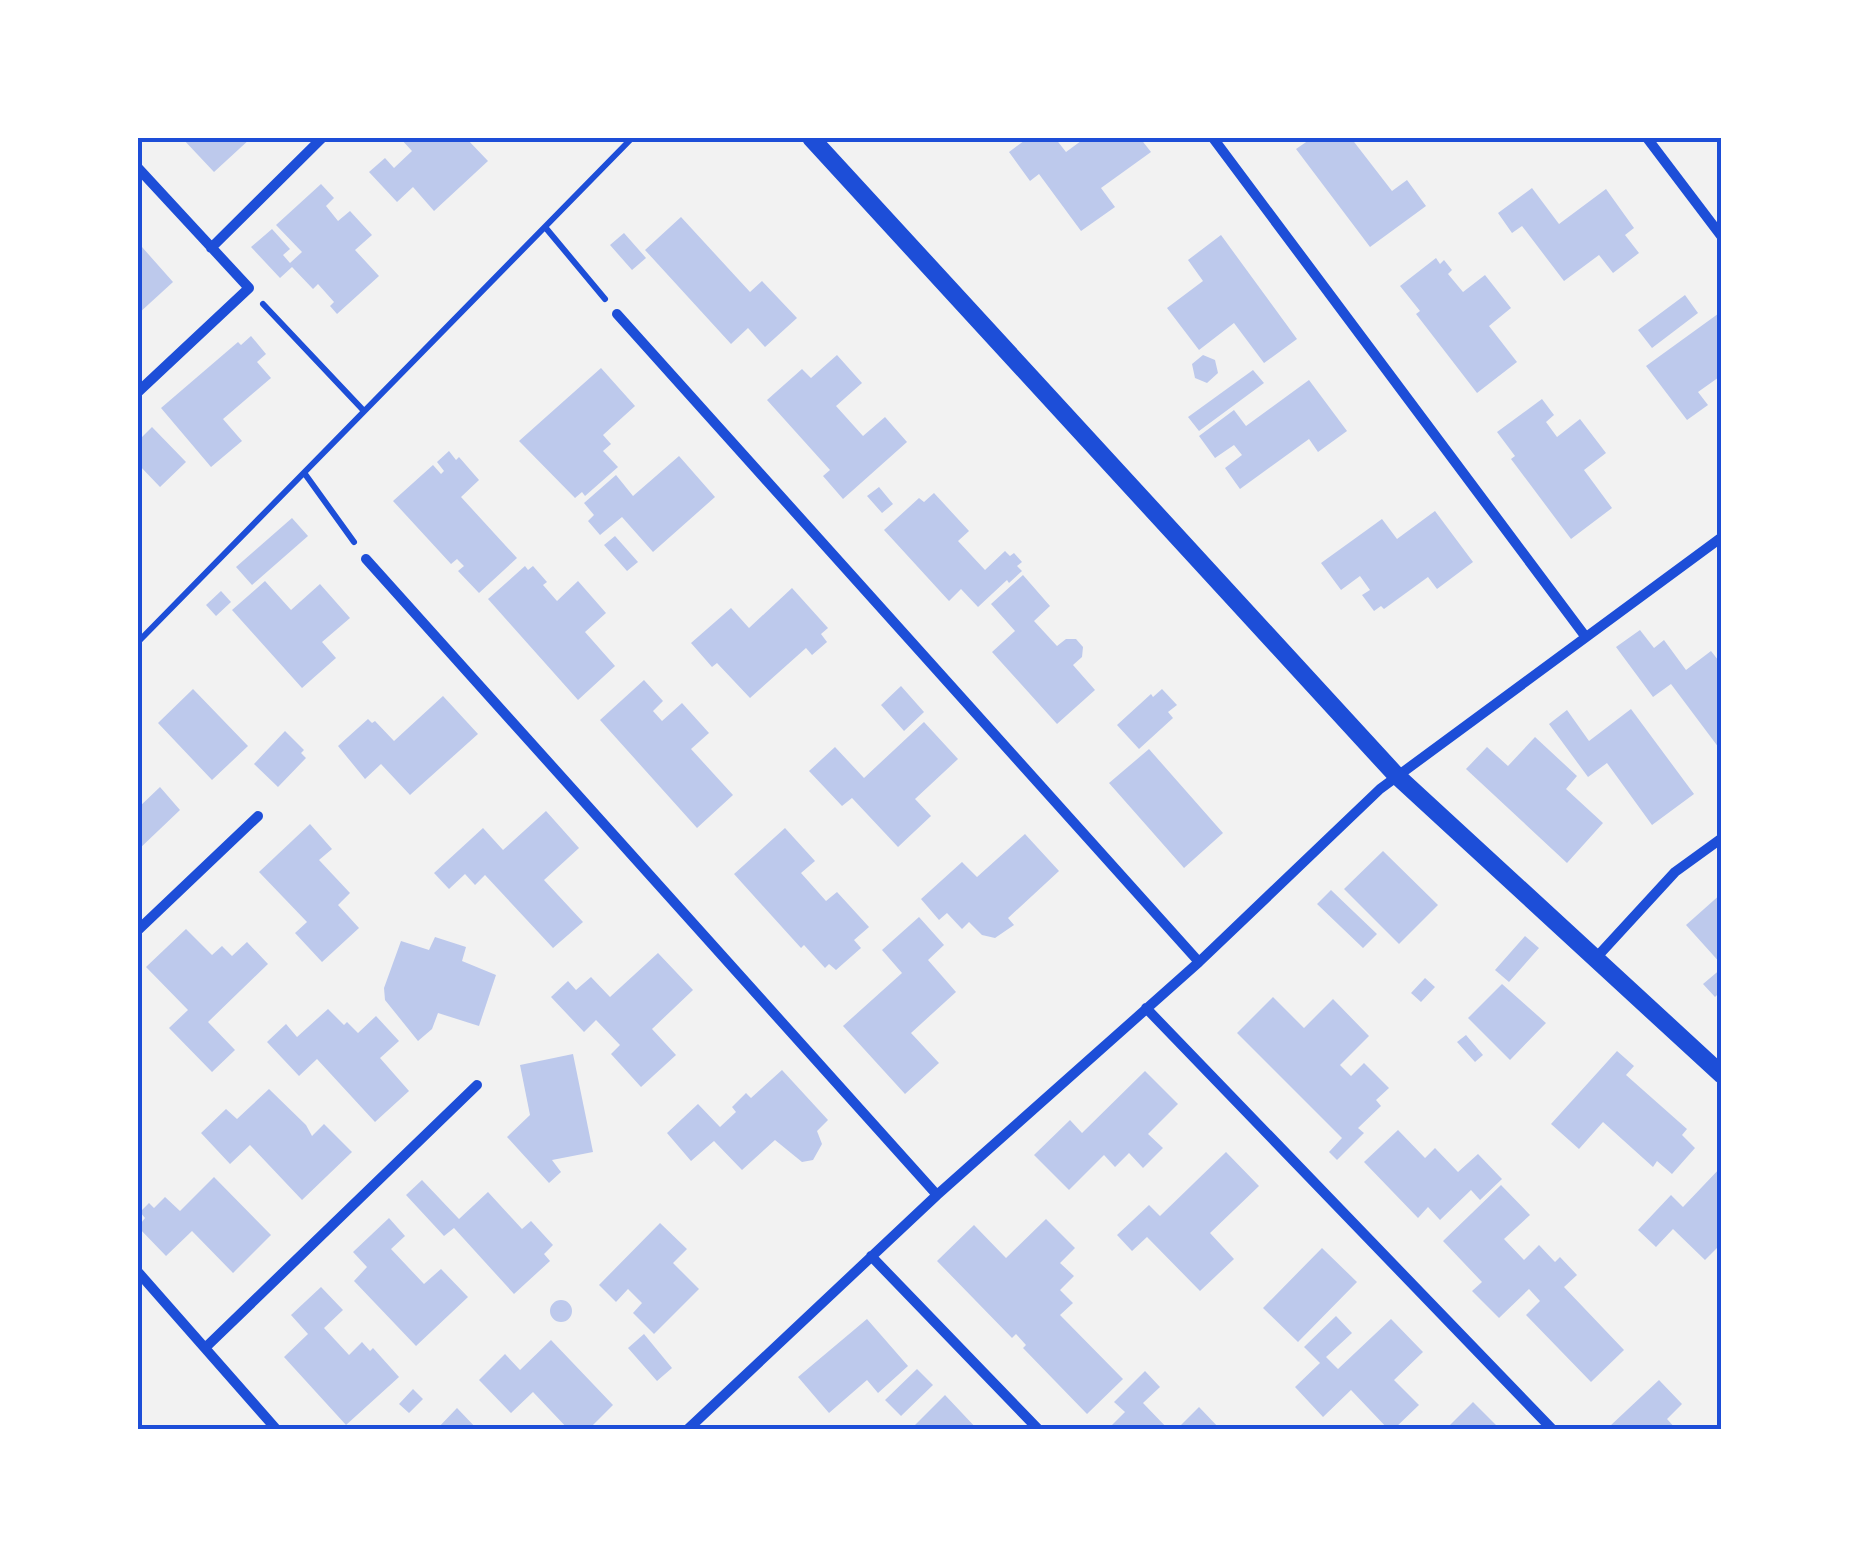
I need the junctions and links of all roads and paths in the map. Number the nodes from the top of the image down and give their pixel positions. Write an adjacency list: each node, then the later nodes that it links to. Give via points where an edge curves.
1 (322, 138): 9 (street)
2 (632, 138): 7 (path)
3 (811, 138): 19 (street)
4 (1213, 138): 17 (street)
5 (1647, 138): 8 (street)
6 (138, 168): 9 (street)
7 (544, 227): 11 (path); 13 (path)
8 (1722, 237)
9 (211, 248): 10 (street)
10 (248, 288): 12 (street); 13 (path)
11 (617, 314): 24 (street)
12 (138, 392)
13 (364, 411): 14 (path)
14 (305, 474): 16 (path); 18 (path)
15 (1722, 536): 17 (street)
16 (366, 559): 28 (street)
17 (1585, 636): 19 (street)
18 (138, 642)
19 (1396, 775): 23 (street); 24 (street)
20 (258, 816): 22 (street)
21 (1722, 838): 23 (street, via 1675,872)
22 (138, 930)
23 (1596, 959): 26 (street)
24 (1198, 962): 25 (street)
25 (1146, 1008): 28 (street); 35 (street)
26 (1722, 1075)
27 (478, 1084): 31 (street)
28 (937, 1195): 29 (street)
29 (872, 1256): 33 (street); 34 (street)
30 (138, 1272): 31 (street)
31 (205, 1348): 32 (street)
32 (276, 1430)
33 (688, 1430)
34 (1039, 1430)
35 (1553, 1430)

